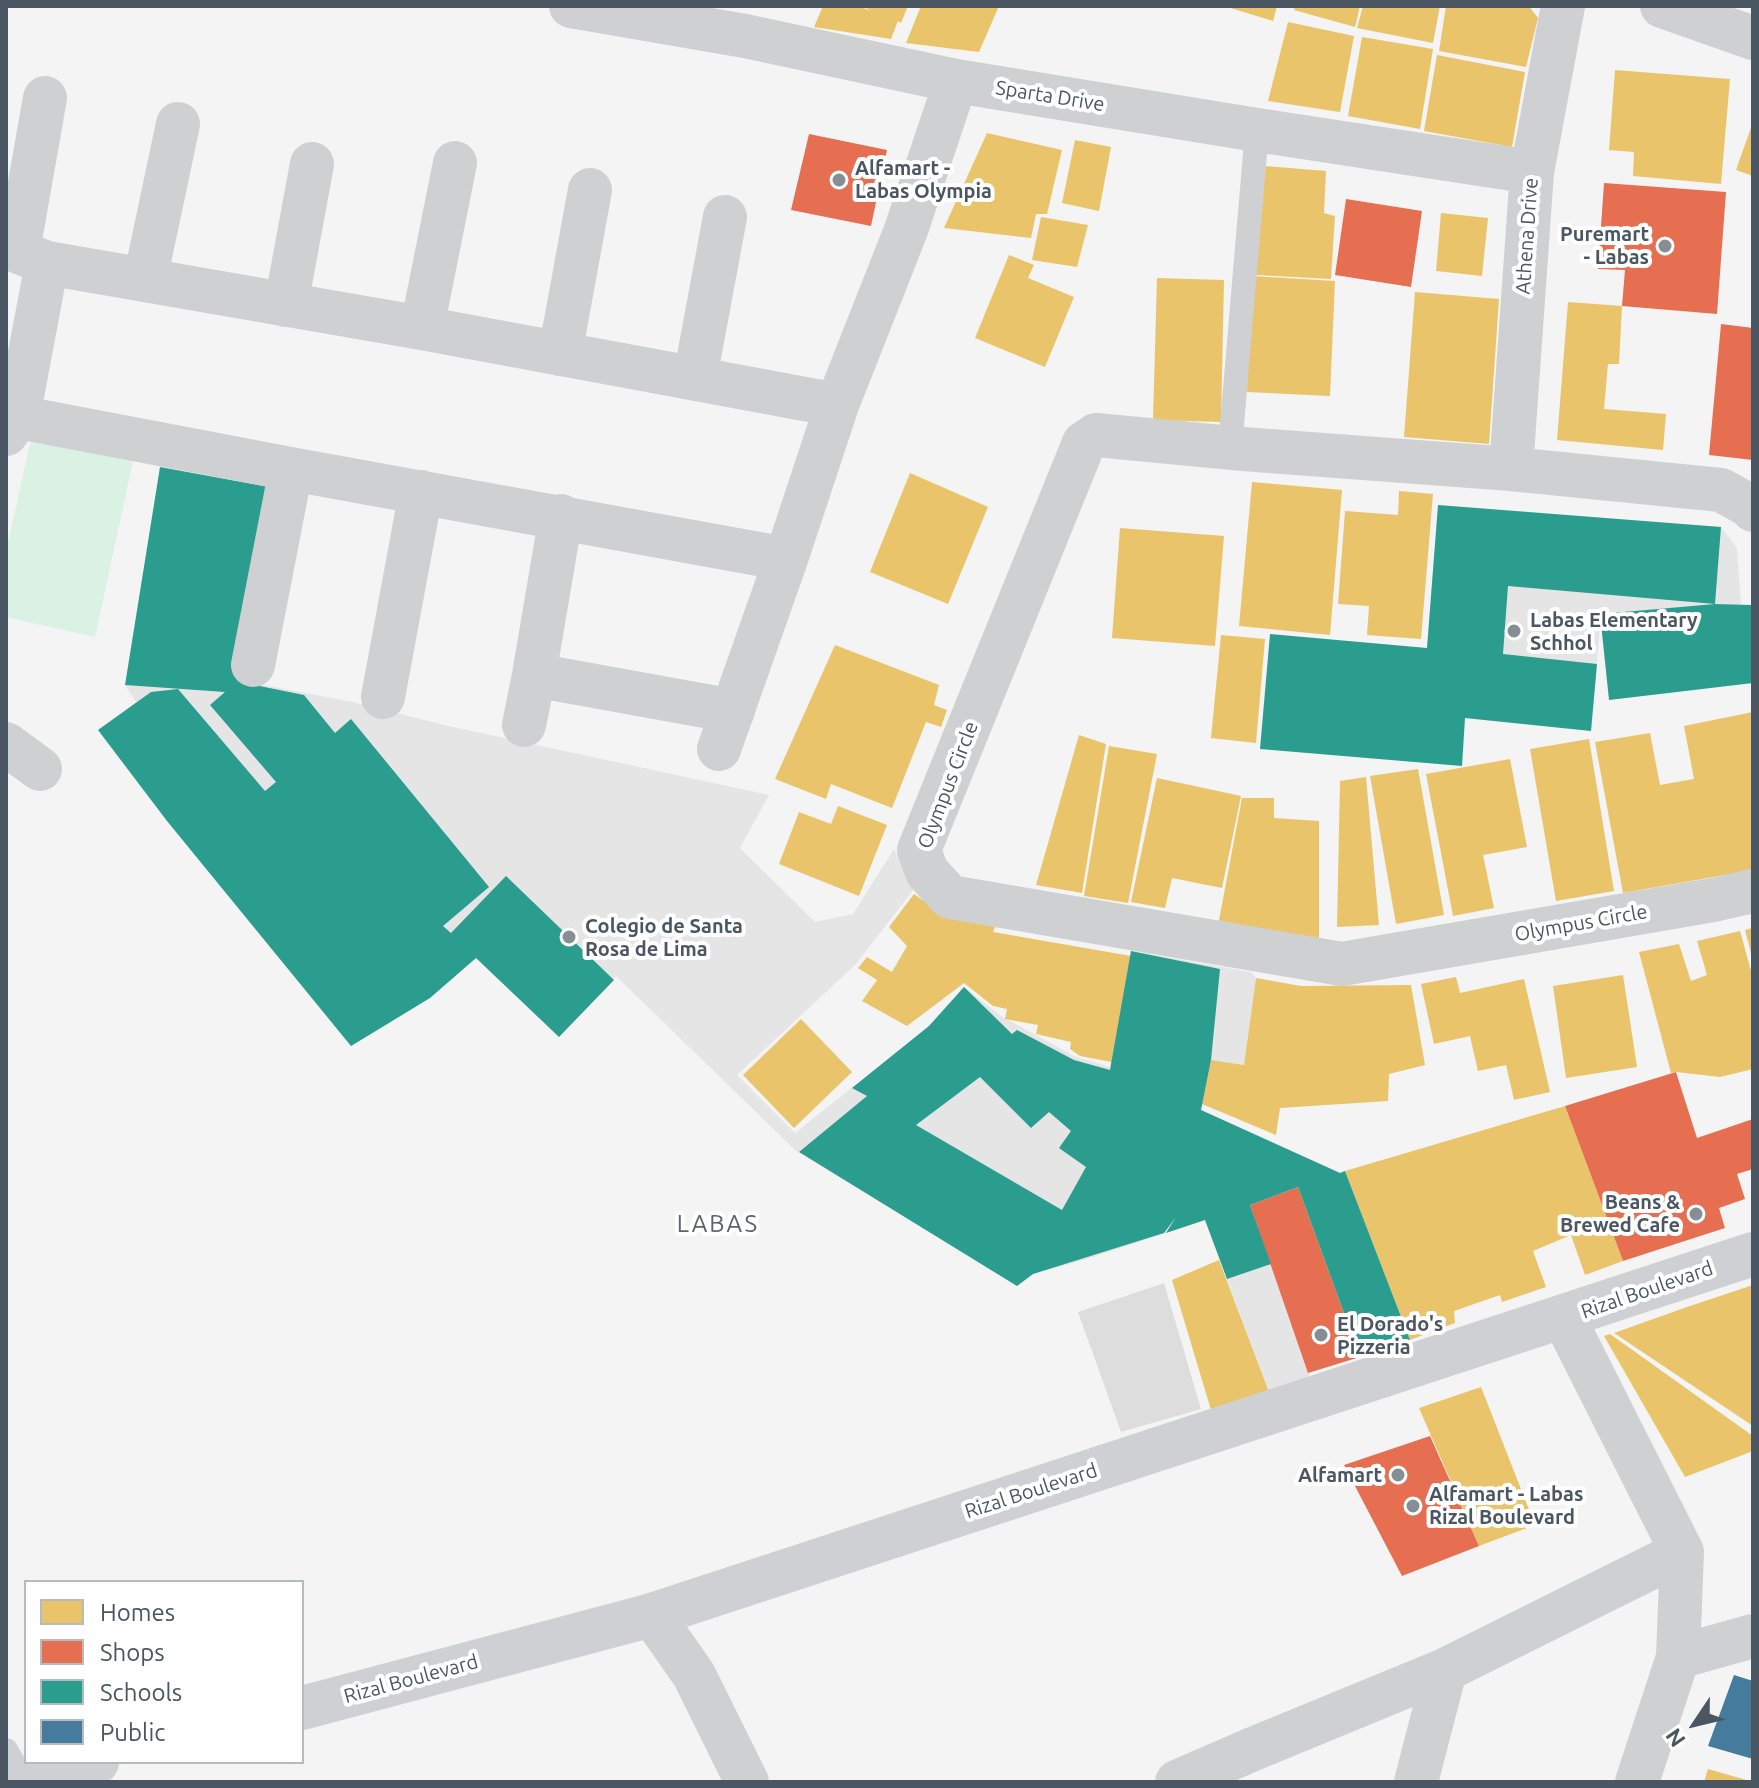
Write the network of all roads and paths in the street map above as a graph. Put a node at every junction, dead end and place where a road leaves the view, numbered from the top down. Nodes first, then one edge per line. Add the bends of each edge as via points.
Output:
1 (571, 6) edge
2 (1563, 6) edge
3 (1662, 6) edge
4 (752, 21) edge
5 (1753, 38) edge
6 (956, 81) junction
7 (45, 98) dead end
8 (178, 124) dead end
9 (1257, 130) junction
10 (455, 163) dead end
11 (312, 164) dead end
12 (1532, 172) junction
13 (590, 190) dead end
14 (725, 217) dead end
15 (24, 254) edge
16 (145, 280) junction
17 (286, 305) junction
18 (422, 328) junction
19 (560, 354) junction
20 (695, 378) junction
21 (837, 405) junction
22 (10, 421) edge
23 (1230, 448) junction
24 (291, 469) junction
25 (1511, 469) junction
26 (421, 492) junction
27 (1753, 510) edge
28 (561, 516) junction
29 (786, 559) junction
30 (253, 665) dead end
31 (534, 675) junction
32 (383, 697) dead end
33 (524, 725) dead end
34 (1753, 891) edge
35 (1753, 1254) edge
36 (1564, 1318) junction
37 (1682, 1552) junction
38 (652, 1615) junction
39 (1753, 1636) edge
40 (1678, 1657) junction
41 (1445, 1670) junction
42 (304, 1707) edge
43 (6, 1750) edge
44 (90, 1764) edge
45 (1248, 1765) edge
46 (23, 1782) edge
47 (747, 1782) edge
48 (1177, 1782) edge
49 (1416, 1782) edge
50 (1637, 1782) edge

1 - 4 street, Sparta Drive
2 - 12 street, Athena Drive
3 - 5 street
4 - 6 street, Sparta Drive
6 - 9 street, Sparta Drive
6 - 21 street via 906,230
7 - 15 street
8 - 16 street
9 - 12 street, Sparta Drive
9 - 23 lane
10 - 18 street
11 - 17 street
12 - 25 street, Athena Drive
13 - 19 street
14 - 20 street
15 - 16 street
15 - 22 street
16 - 17 street
17 - 18 street
18 - 19 street
19 - 20 street
20 - 21 street
21 - 29 street
22 - 24 street
23 - 25 street, Olympus Circle
23 - 34 street, Olympus Circle via 1096,435 1084,443 919,850 927,872 950,897 1342,964
24 - 26 street
24 - 30 street
25 - 27 street, Olympus Circle via 1721,490
26 - 28 street
26 - 32 street
28 - 29 street
28 - 31 street
29 - 31 street via 726,730
31 - 33 street
35 - 36 main road, Rizal Boulevard
36 - 37 street
36 - 38 main road, Rizal Boulevard
37 - 40 street
37 - 41 street
38 - 42 main road, Rizal Boulevard
38 - 47 street via 694,1675
39 - 40 street
40 - 50 street
41 - 45 street
41 - 49 street
43 - 46 lane
44 - 46 main road
45 - 48 street

